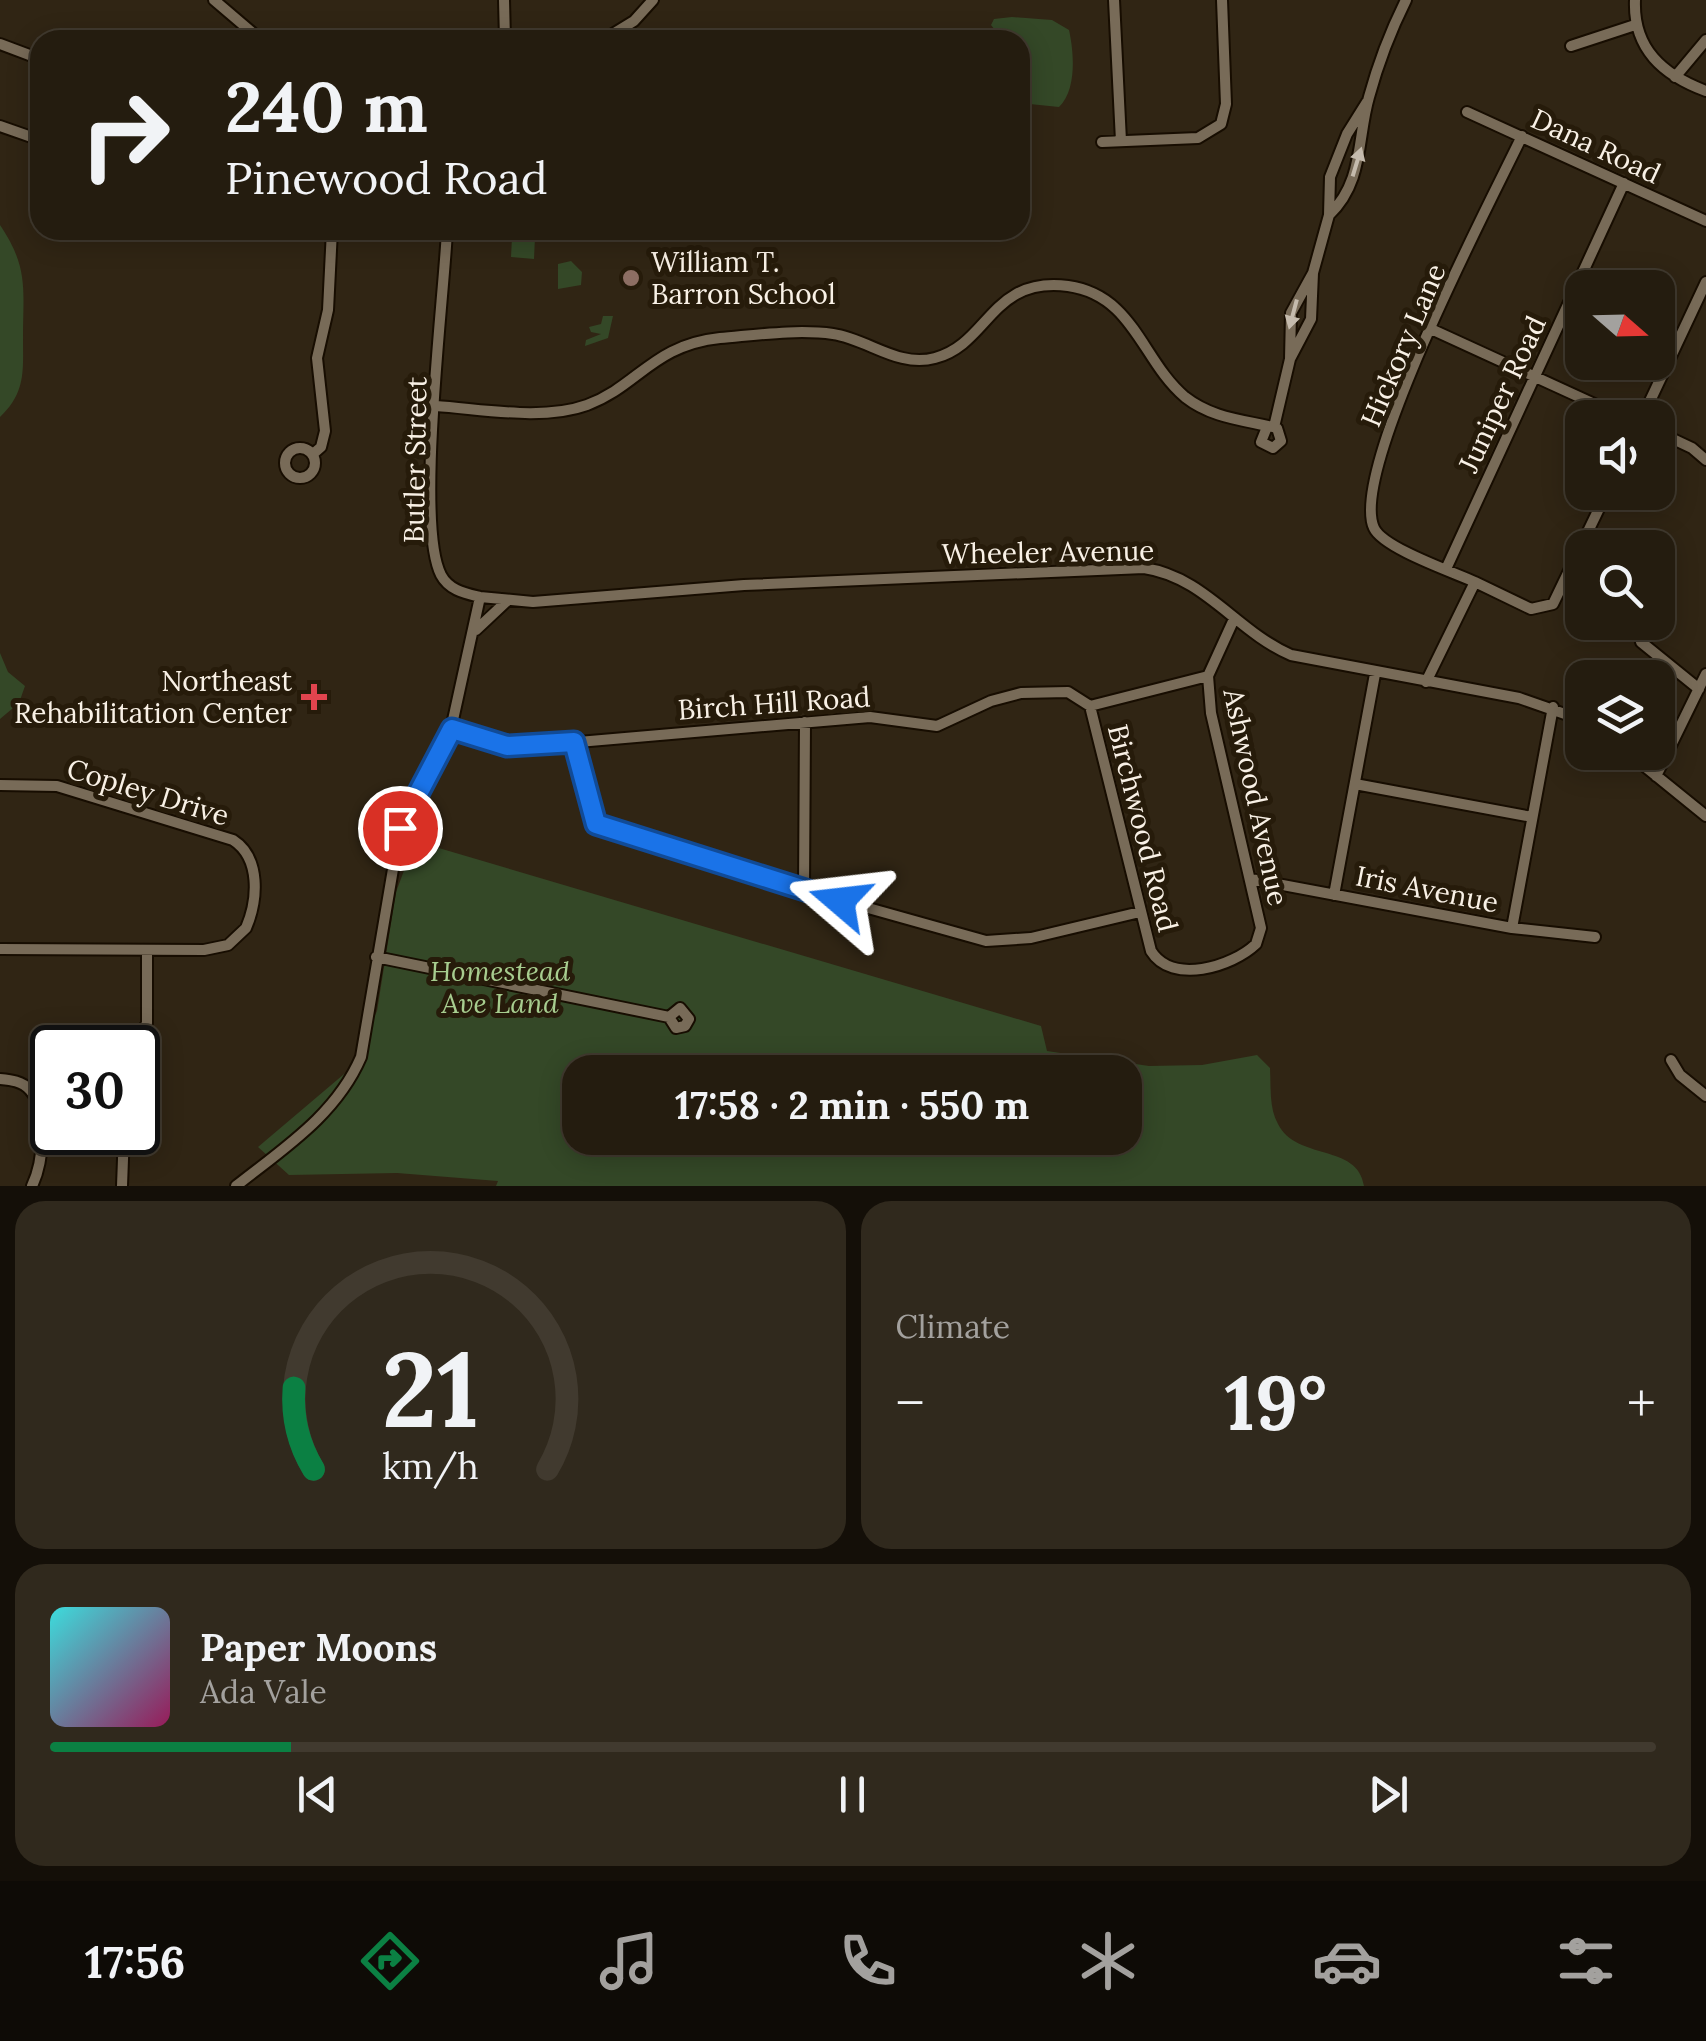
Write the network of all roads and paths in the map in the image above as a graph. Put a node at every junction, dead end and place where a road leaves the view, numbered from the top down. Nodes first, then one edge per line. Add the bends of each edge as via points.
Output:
1 (214, 0) edge
2 (504, 0) edge
3 (653, 0) edge
4 (1114, 0) edge
5 (1222, 0) edge
6 (1406, 0) edge
7 (1635, 0) edge
8 (1635, 24) junction
9 (249, 30) edge
10 (505, 30) edge
11 (619, 30) edge
12 (1706, 40) edge
13 (0, 44) edge
14 (1571, 46) dead end
15 (30, 55) edge
16 (1675, 77) junction
17 (1706, 91) edge
18 (1367, 102) junction
19 (1467, 112) dead end
20 (0, 126) edge
21 (30, 136) edge
22 (1522, 136) junction
23 (1121, 141) junction
24 (1102, 142) dead end
25 (1624, 183) junction
26 (1328, 215) junction
27 (1706, 221) edge
28 (332, 240) edge
29 (446, 240) edge
30 (1313, 273) junction
31 (1706, 282) edge
32 (1431, 329) junction
33 (1290, 359) junction
34 (1535, 376) junction
35 (1586, 400) edge
36 (1650, 400) edge
37 (436, 406) junction
38 (1675, 440) edge
39 (313, 454) dead end
40 (1706, 460) edge
41 (1598, 510) edge
42 (1446, 569) junction
43 (1474, 582) junction
44 (480, 596) junction
45 (508, 601) junction
46 (1234, 619) junction
47 (473, 635) junction
48 (1642, 640) edge
49 (1375, 674) junction
50 (1706, 674) edge
51 (1208, 676) junction
52 (1426, 682) junction
53 (1700, 689) junction
54 (1090, 706) junction
55 (1552, 707) junction
56 (1565, 713) edge
57 (805, 722) junction
58 (452, 729) junction
59 (574, 742) junction
60 (1649, 770) edge
61 (1656, 776) junction
62 (1355, 784) junction
63 (0, 785) edge
64 (1532, 816) junction
65 (1706, 816) edge
66 (1250, 879) junction
67 (804, 890) junction
68 (1334, 895) junction
69 (1140, 912) junction
70 (1512, 928) junction
71 (1595, 937) dead end
72 (0, 950) edge
73 (148, 952) junction
74 (376, 957) junction
75 (1160, 963) joint
76 (668, 1017) dead end
77 (146, 1025) edge
78 (1671, 1060) dead end
79 (0, 1079) edge
80 (1706, 1096) edge
81 (123, 1155) edge
82 (32, 1186) edge
83 (122, 1186) edge
84 (236, 1186) edge

1 - 9 street
2 - 10 street
3 - 11 street
4 - 23 street
5 - 23 street via 1226,104 1220,124 1204,136
6 - 18 street
7 - 8 street
8 - 14 street
8 - 16 street via 1650,56
12 - 16 street
13 - 15 street
16 - 17 street
18 - 26 street via 1335,163
26 -> 18 street via 1356,170
19 - 22 street, Dana Road
20 - 21 street
22 - 25 street, Dana Road
22 - 32 street, Hickory Lane
23 - 24 street
25 - 27 street, Dana Road
25 - 34 street, Juniper Road
26 - 30 street
28 - 39 street via 328,310 317,358 326,431
29 - 37 street, Butler Street
30 -> 33 street via 1292,314
30 - 33 street via 1311,319
31 - 36 street
32 - 34 street
32 - 42 street, Hickory Lane via 1394,417 1371,516 1383,539
33 - 37 street via 1270,427 1214,414 1172,382 1122,312 1094,294 1062,286 1015,295 959,347 927,360 902,359 823,333 722,338 673,350 595,402 571,410
34 - 35 street
34 - 42 street, Juniper Road
37 - 44 street, Butler Street via 437,562 448,585
38 - 40 street
41 - 43 street, Hickory Lane via 1549,607 1531,609
42 - 43 street, Hickory Lane
43 - 52 street
44 - 45 street, Wheeler Avenue
44 - 47 street
45 - 46 street, Wheeler Avenue via 1136,568 1184,578
45 - 47 street
46 - 49 street, Wheeler Avenue via 1291,656
46 - 51 street
47 - 58 street
48 - 53 street
49 - 52 street, Wheeler Avenue
49 - 62 street
50 - 53 street
51 - 54 street, Birchwood Road
51 - 66 street, Ashwood Avenue
52 - 55 street, Wheeler Avenue
53 - 61 street
54 - 57 street, Birch Hill Road via 1075,694 1045,692 991,701 937,726 880,717
54 - 69 street, Birchwood Road
55 - 56 street, Wheeler Avenue
55 - 64 street
57 - 59 street, Birch Hill Road
57 - 67 street
58 - 59 street, Birch Hill Road via 507,746
58 - 74 street via 400,828
59 - 67 street via 596,824
60 - 61 street
61 - 65 street
62 - 64 street
62 - 68 street
63 - 73 street, Copley Drive via 57,786 241,845 254,871 246,928 228,945
64 - 70 street
66 - 68 street, Iris Avenue
66 - 75 street, Ashwood Avenue via 1261,928 1250,950 1208,966 1176,970
67 - 69 street via 986,941 1031,938
68 - 70 street, Iris Avenue
69 - 75 street, Birchwood Road
70 - 71 street, Iris Avenue
72 - 73 street, Copley Drive
73 - 77 street
74 - 76 street
74 - 84 street via 368,1033 349,1083 321,1117
78 - 80 street
79 - 82 street via 21,1083 36,1100 41,1160
81 - 83 street

